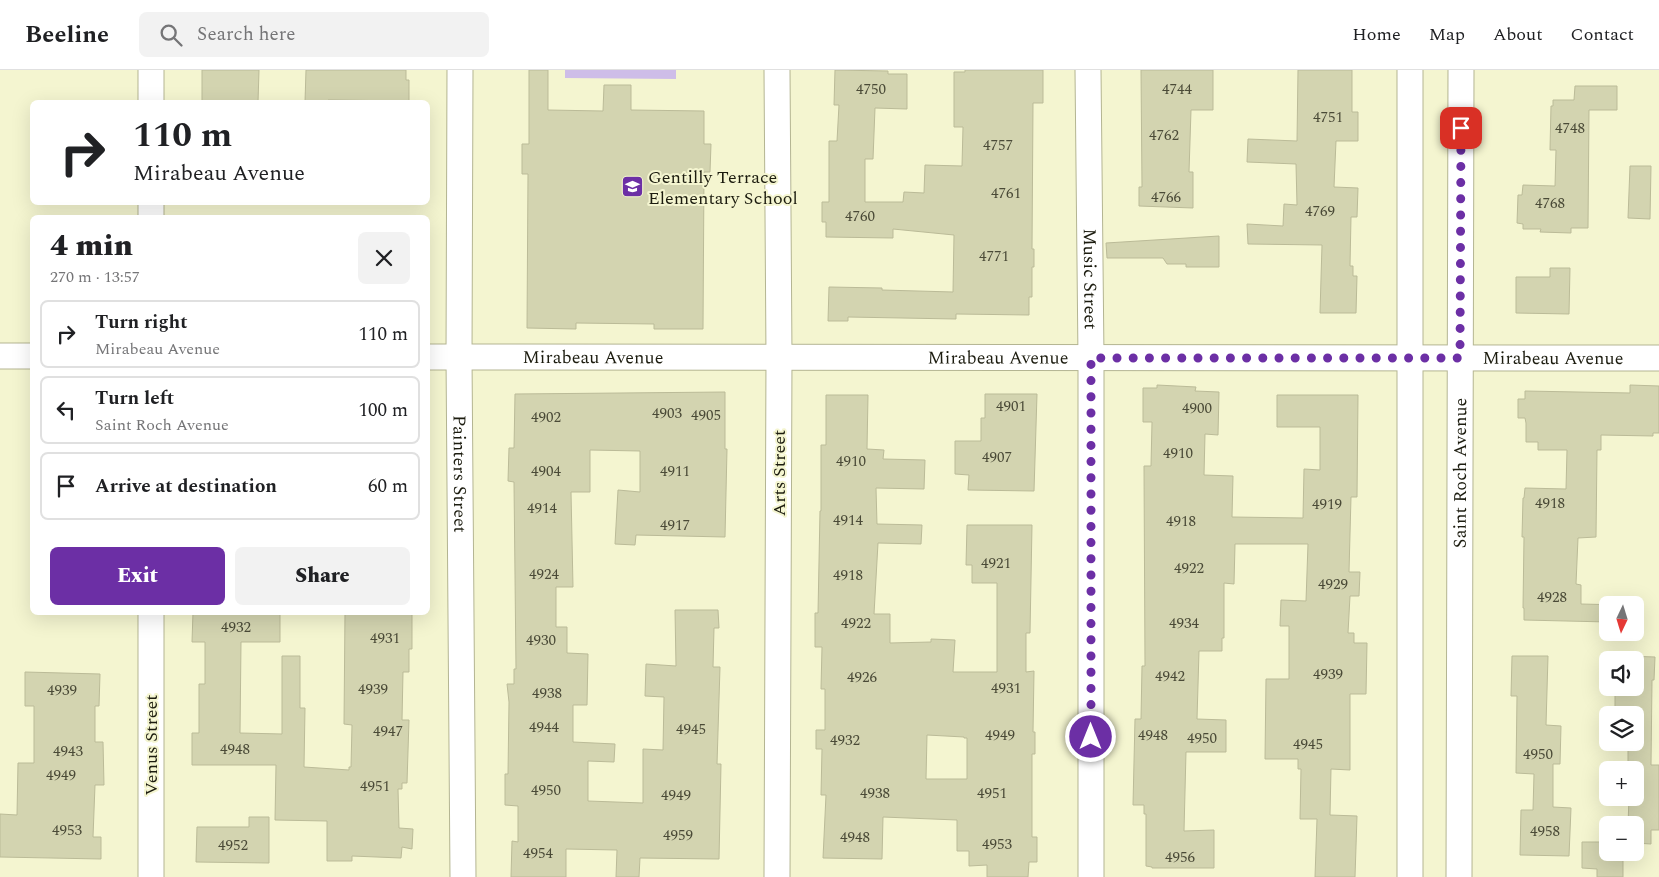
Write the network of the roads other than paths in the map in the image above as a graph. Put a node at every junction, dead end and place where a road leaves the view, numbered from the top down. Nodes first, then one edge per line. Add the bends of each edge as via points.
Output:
1 (151, 70) edge
2 (460, 70) edge
3 (777, 70) edge
4 (1088, 70) edge
5 (1410, 70) edge
6 (1461, 70) edge
7 (151, 100) edge
8 (0, 356) edge
9 (30, 356) edge
10 (779, 356) junction
11 (430, 357) edge
12 (459, 357) junction
13 (1091, 358) junction
14 (1410, 358) junction
15 (1460, 358) junction
16 (1659, 358) edge
17 (151, 615) edge
18 (151, 877) edge
19 (463, 877) edge
20 (777, 877) edge
21 (1091, 877) edge
22 (1410, 877) edge
23 (1459, 877) edge

1 - 7 street
2 - 12 street, Painters Street
3 - 10 street, Arts Street
4 - 13 street, Music Street
5 - 14 street
6 - 15 street, Saint Roch Avenue
8 - 9 street
10 - 12 street, Mirabeau Avenue
10 - 13 street, Mirabeau Avenue
10 - 20 street, Arts Street
11 - 12 street, Mirabeau Avenue
12 - 19 street, Painters Street
13 - 14 street, Mirabeau Avenue
13 - 21 street, Music Street
14 - 15 street, Mirabeau Avenue
14 - 22 street
15 - 16 street, Mirabeau Avenue
15 - 23 street, Saint Roch Avenue
17 - 18 street, Venus Street

